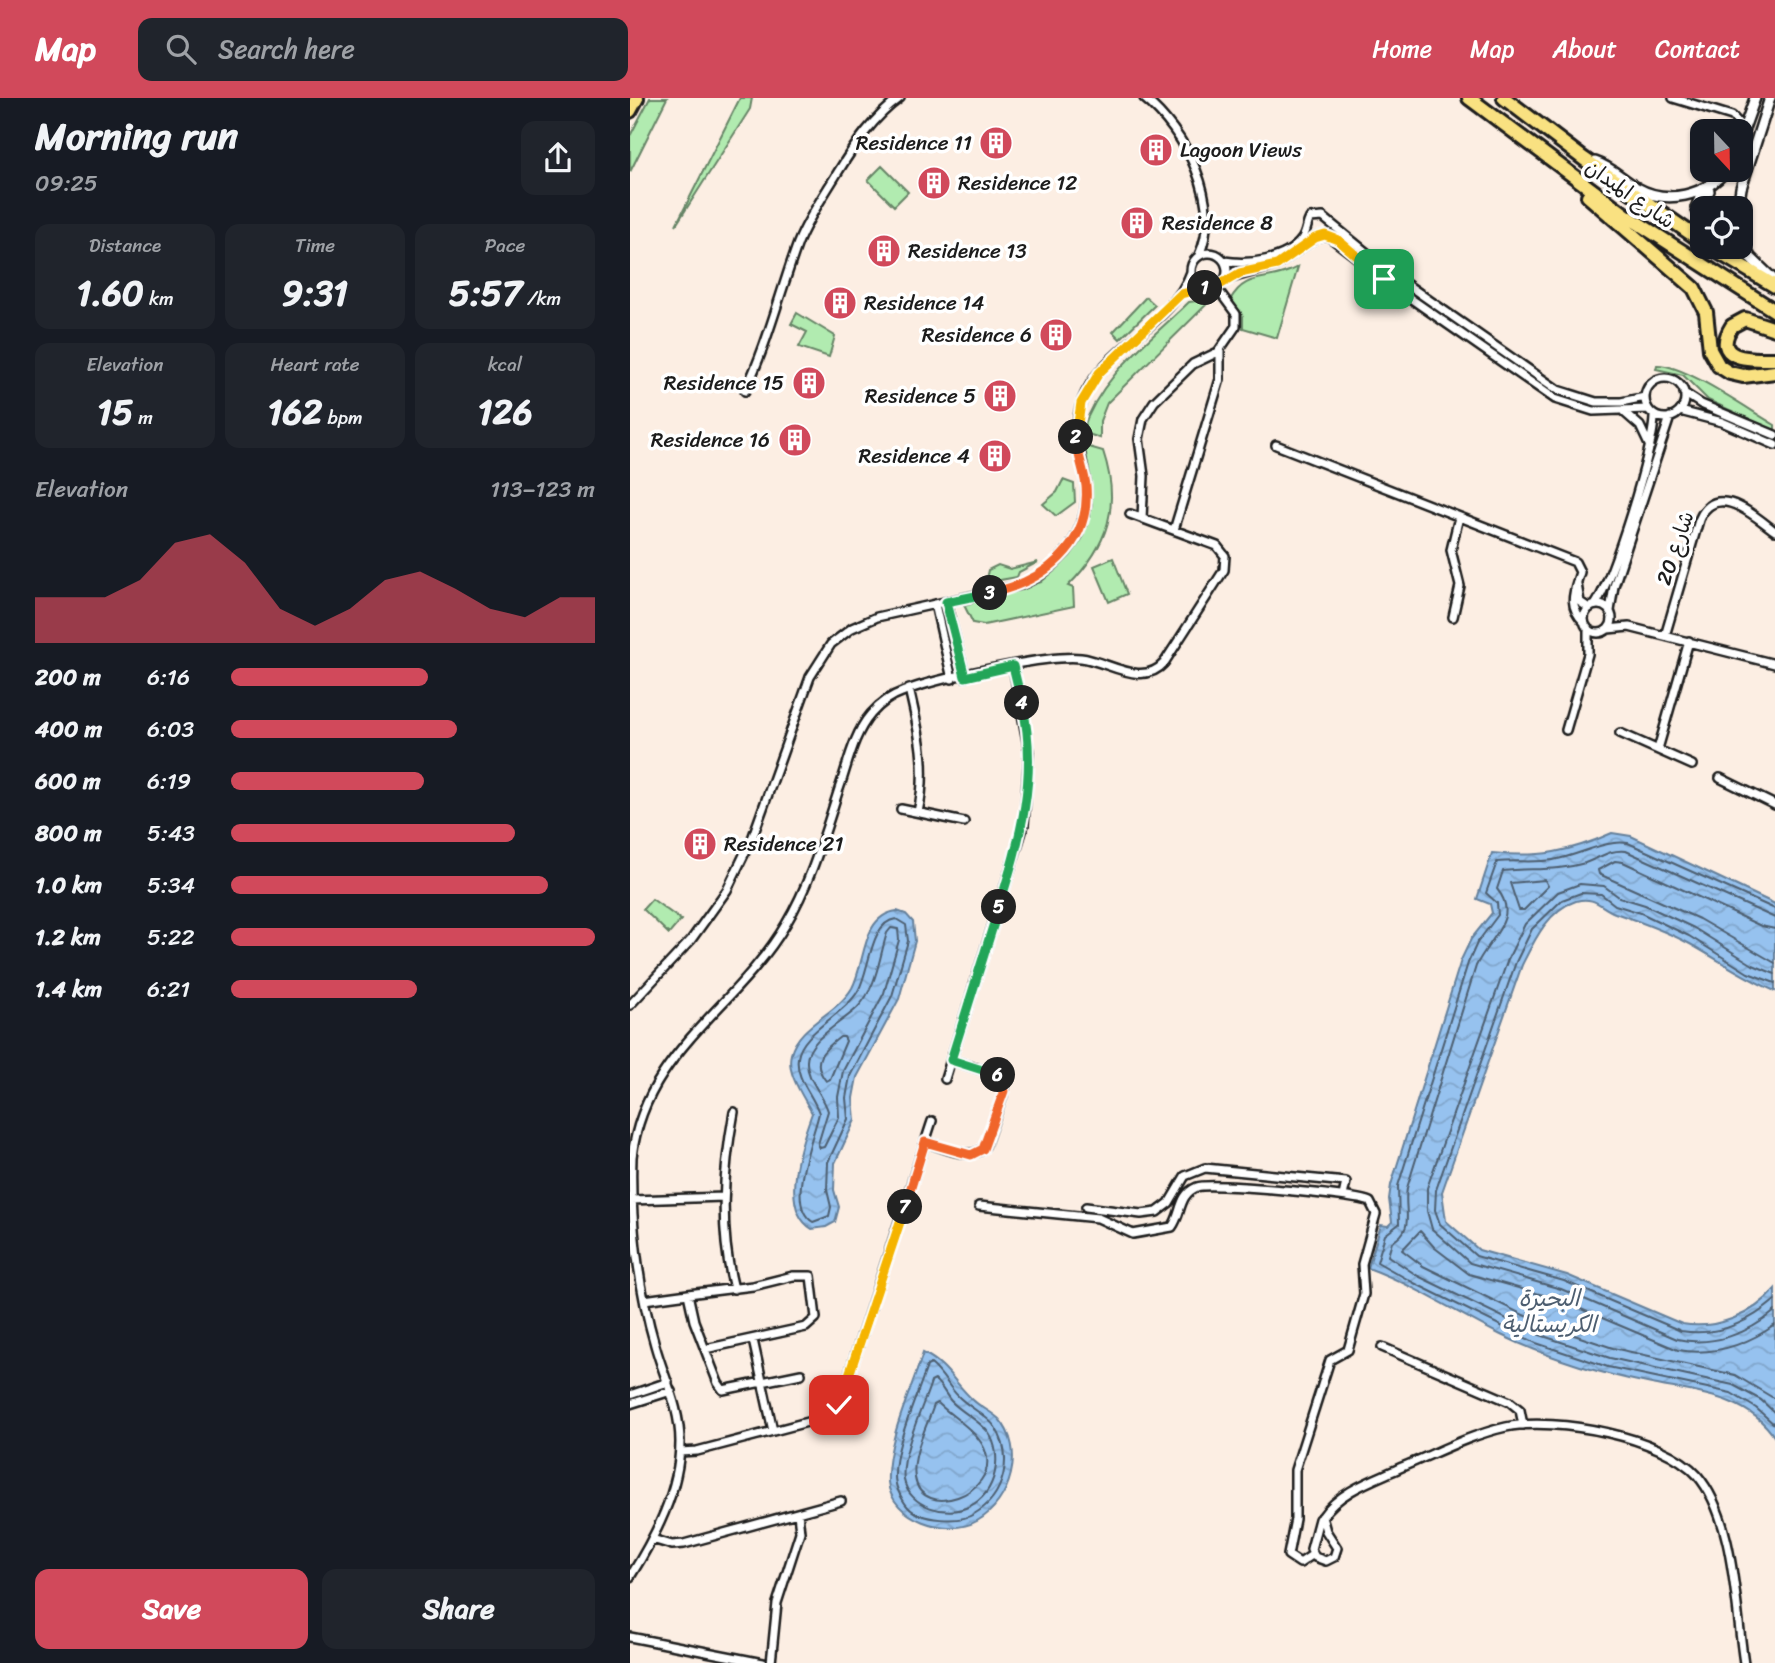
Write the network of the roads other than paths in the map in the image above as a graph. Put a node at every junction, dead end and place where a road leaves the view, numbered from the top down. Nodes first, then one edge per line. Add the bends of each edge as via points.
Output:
1 (637, 98) edge
2 (900, 98) edge
3 (1144, 98) edge
4 (1469, 98) edge
5 (1504, 98) edge
6 (1672, 98) edge
7 (1755, 98) edge
8 (1770, 98) edge
9 (1752, 109) junction
10 (630, 111) edge
11 (1732, 116) junction
12 (1734, 119) edge
13 (1748, 119) edge
14 (1584, 159) junction
15 (1578, 181) junction
16 (1712, 182) edge
17 (1717, 182) edge
18 (1704, 196) edge
19 (1739, 196) edge
20 (1690, 233) edge
21 (1304, 235) junction
22 (1206, 236) junction
23 (1215, 254) junction
24 (1199, 255) junction
25 (1730, 259) edge
26 (1752, 259) edge
27 (1224, 261) junction
28 (1241, 263) junction
29 (1270, 266) junction
30 (1191, 272) junction
31 (1224, 280) junction
32 (1775, 281) edge
33 (1775, 286) edge
34 (1203, 287) junction
35 (1216, 287) junction
36 (1181, 294) junction
37 (1775, 311) edge
38 (1775, 329) edge
39 (1220, 350) junction
40 (1207, 358) junction
41 (1775, 359) edge
42 (1219, 364) junction
43 (1775, 372) edge
44 (745, 391) dead end
45 (1684, 393) junction
46 (1645, 397) junction
47 (1680, 411) junction
48 (1624, 412) junction
49 (1651, 412) junction
50 (1670, 417) junction
51 (1775, 435) edge
52 (1276, 445) dead end
53 (1775, 445) edge
54 (1650, 447) junction
55 (1130, 514) dead end
56 (1459, 517) junction
57 (1142, 519) junction
58 (1627, 522) junction
59 (1637, 524) junction
60 (1174, 530) junction
61 (1775, 531) edge
62 (1577, 583) junction
63 (946, 602) junction
64 (935, 604) junction
65 (1592, 607) junction
66 (1610, 612) junction
67 (1454, 617) dead end
68 (1586, 626) junction
69 (1629, 627) junction
70 (1606, 631) junction
71 (1665, 635) junction
72 (956, 641) junction
73 (1689, 641) junction
74 (944, 644) junction
75 (1588, 654) junction
76 (1775, 664) edge
77 (1013, 666) junction
78 (965, 677) junction
79 (952, 679) junction
80 (909, 689) junction
81 (1566, 730) dead end
82 (1620, 733) dead end
83 (1658, 749) junction
84 (1692, 765) dead end
85 (1720, 778) dead end
86 (1775, 804) edge
87 (901, 809) dead end
88 (918, 813) junction
89 (964, 822) dead end
90 (630, 1005) edge
91 (951, 1060) junction
92 (945, 1079) dead end
93 (734, 1112) dead end
94 (932, 1121) dead end
95 (925, 1142) junction
96 (1343, 1196) junction
97 (724, 1197) junction
98 (632, 1200) junction
99 (979, 1206) dead end
100 (1086, 1207) dead end
101 (734, 1289) junction
102 (688, 1294) junction
103 (644, 1300) junction
104 (753, 1339) junction
105 (1382, 1347) dead end
106 (705, 1349) junction
107 (801, 1374) dead end
108 (668, 1382) junction
109 (763, 1382) junction
110 (671, 1391) junction
111 (630, 1395) edge
112 (644, 1396) junction
113 (630, 1404) edge
114 (1523, 1425) junction
115 (774, 1431) junction
116 (680, 1452) junction
117 (841, 1502) dead end
118 (798, 1513) junction
119 (1322, 1517) junction
120 (652, 1539) junction
121 (1312, 1555) junction
122 (630, 1577) edge
123 (630, 1637) edge
124 (763, 1663) edge
125 (771, 1663) edge
126 (1744, 1663) edge

1 - 10 main road
2 - 44 street via 870,126 812,216
3 - 22 street via 1167,120 1191,159 1201,188
4 - 15 main road, شارع الميدان
5 - 14 main road, شارع الميدان
6 - 11 street
7 - 9 street
8 - 19 street
9 - 11 street
9 - 13 street
11 - 12 street
14 - 16 street via 1660,196 1690,194
14 - 20 main road, شارع الميدان
15 - 37 main road, شارع الميدان
15 - 43 main road via 1585,194 1622,229 1694,288 1706,313 1710,350 1719,366 1743,376
17 - 18 street
21 - 28 street via 1273,253
21 - 29 street
21 - 46 street via 1309,220 1322,216 1399,279 1565,394 1602,403
22 - 23 street
22 - 24 street
23 - 24 street
23 - 27 street
24 - 30 street
25 - 33 main road
26 - 32 street
27 - 28 street
27 - 31 street
28 - 29 street
29 - 31 street
29 - 48 street via 1293,261 1320,236 1332,237 1395,288 1555,399 1583,410
30 - 34 street
30 - 36 street
31 - 35 street
34 - 35 street
34 - 36 street
35 - 39 street via 1237,318
36 - 63 street via 1099,373 1085,395 1076,432 1086,485 1085,506 1076,537 1064,555 1021,585
38 - 41 main road via 1745,319 1732,326 1727,338 1731,351 1741,359
39 - 40 street
39 - 42 street
40 - 42 street
40 - 57 street via 1183,374 1143,419 1139,439 1144,477
42 - 60 street via 1220,379
45 - 46 street via 1673,380 1661,378 1650,385
45 - 47 street
45 - 51 street
46 - 49 street
47 - 50 street
47 - 53 street via 1722,422
48 - 49 street
48 - 54 street via 1640,425
49 - 50 street
49 - 54 street
50 - 59 street
52 - 56 street
54 - 58 street
55 - 57 street
56 - 62 street via 1575,562 1580,569
56 - 67 street via 1451,550 1460,586
57 - 60 street
58 - 59 street
58 - 65 street via 1607,584
59 - 66 street via 1614,586
60 - 77 street via 1217,546 1226,563 1161,667 1141,674 1070,657
61 - 71 street, شارع 20 via 1734,503 1716,503 1705,509
62 - 65 street via 1580,602
62 - 68 street via 1573,604
63 - 64 street
63 - 72 street
64 - 74 street
64 - 90 street via 866,621 825,651 807,685 753,836 727,890 691,940
65 - 66 street
65 - 68 street
66 - 69 street
66 - 70 street via 1612,620
68 - 70 street
68 - 75 street
69 - 70 street
69 - 71 street
70 - 75 street
71 - 73 street
72 - 74 street
72 - 78 street
73 - 76 street
73 - 83 street
74 - 79 street
75 - 81 street
77 - 78 street
77 - 91 street via 1029,752 1024,825
78 - 79 street
79 - 80 street
80 - 88 street via 923,751
80 - 98 street via 880,705 859,732 808,881 779,936 750,975 673,1056 653,1086 634,1143
82 - 83 street
83 - 84 street
85 - 86 street
87 - 88 street
88 - 89 street
91 - 92 street
91 - 95 street via 998,1076 1004,1084 1003,1095 979,1153 971,1155
93 - 97 street
94 - 95 street
95 - 115 street via 844,1398 824,1417
96 - 99 street via 1202,1185 1185,1196 1172,1227 1137,1234 1098,1218
96 - 100 street via 1346,1182 1210,1168 1185,1176 1169,1203 1157,1212
96 - 121 street via 1366,1199 1376,1214 1362,1264 1364,1294 1348,1350 1330,1360 1296,1470 1295,1519 1287,1550 1291,1559 1300,1563
97 - 98 street
97 - 101 street via 727,1262
98 - 103 street
101 - 102 street
101 - 104 street via 811,1276 816,1318 806,1327
102 - 103 street
102 - 106 street
103 - 108 street
104 - 106 street
104 - 109 street
105 - 114 street via 1510,1402 1520,1410
106 - 109 street via 723,1390
107 - 109 street
108 - 110 street
108 - 112 street
109 - 115 street
110 - 112 street
110 - 116 street via 678,1414
111 - 112 street
112 - 113 street
114 - 119 street via 1479,1436 1373,1480 1340,1497
114 - 126 street via 1586,1430 1646,1444 1696,1474 1723,1525
115 - 116 street
116 - 120 street via 671,1494
117 - 118 street
118 - 120 street via 684,1544
118 - 125 street via 800,1532 775,1614
119 - 121 street
119 - 121 street via 1337,1551 1326,1561
120 - 122 street
123 - 124 street

